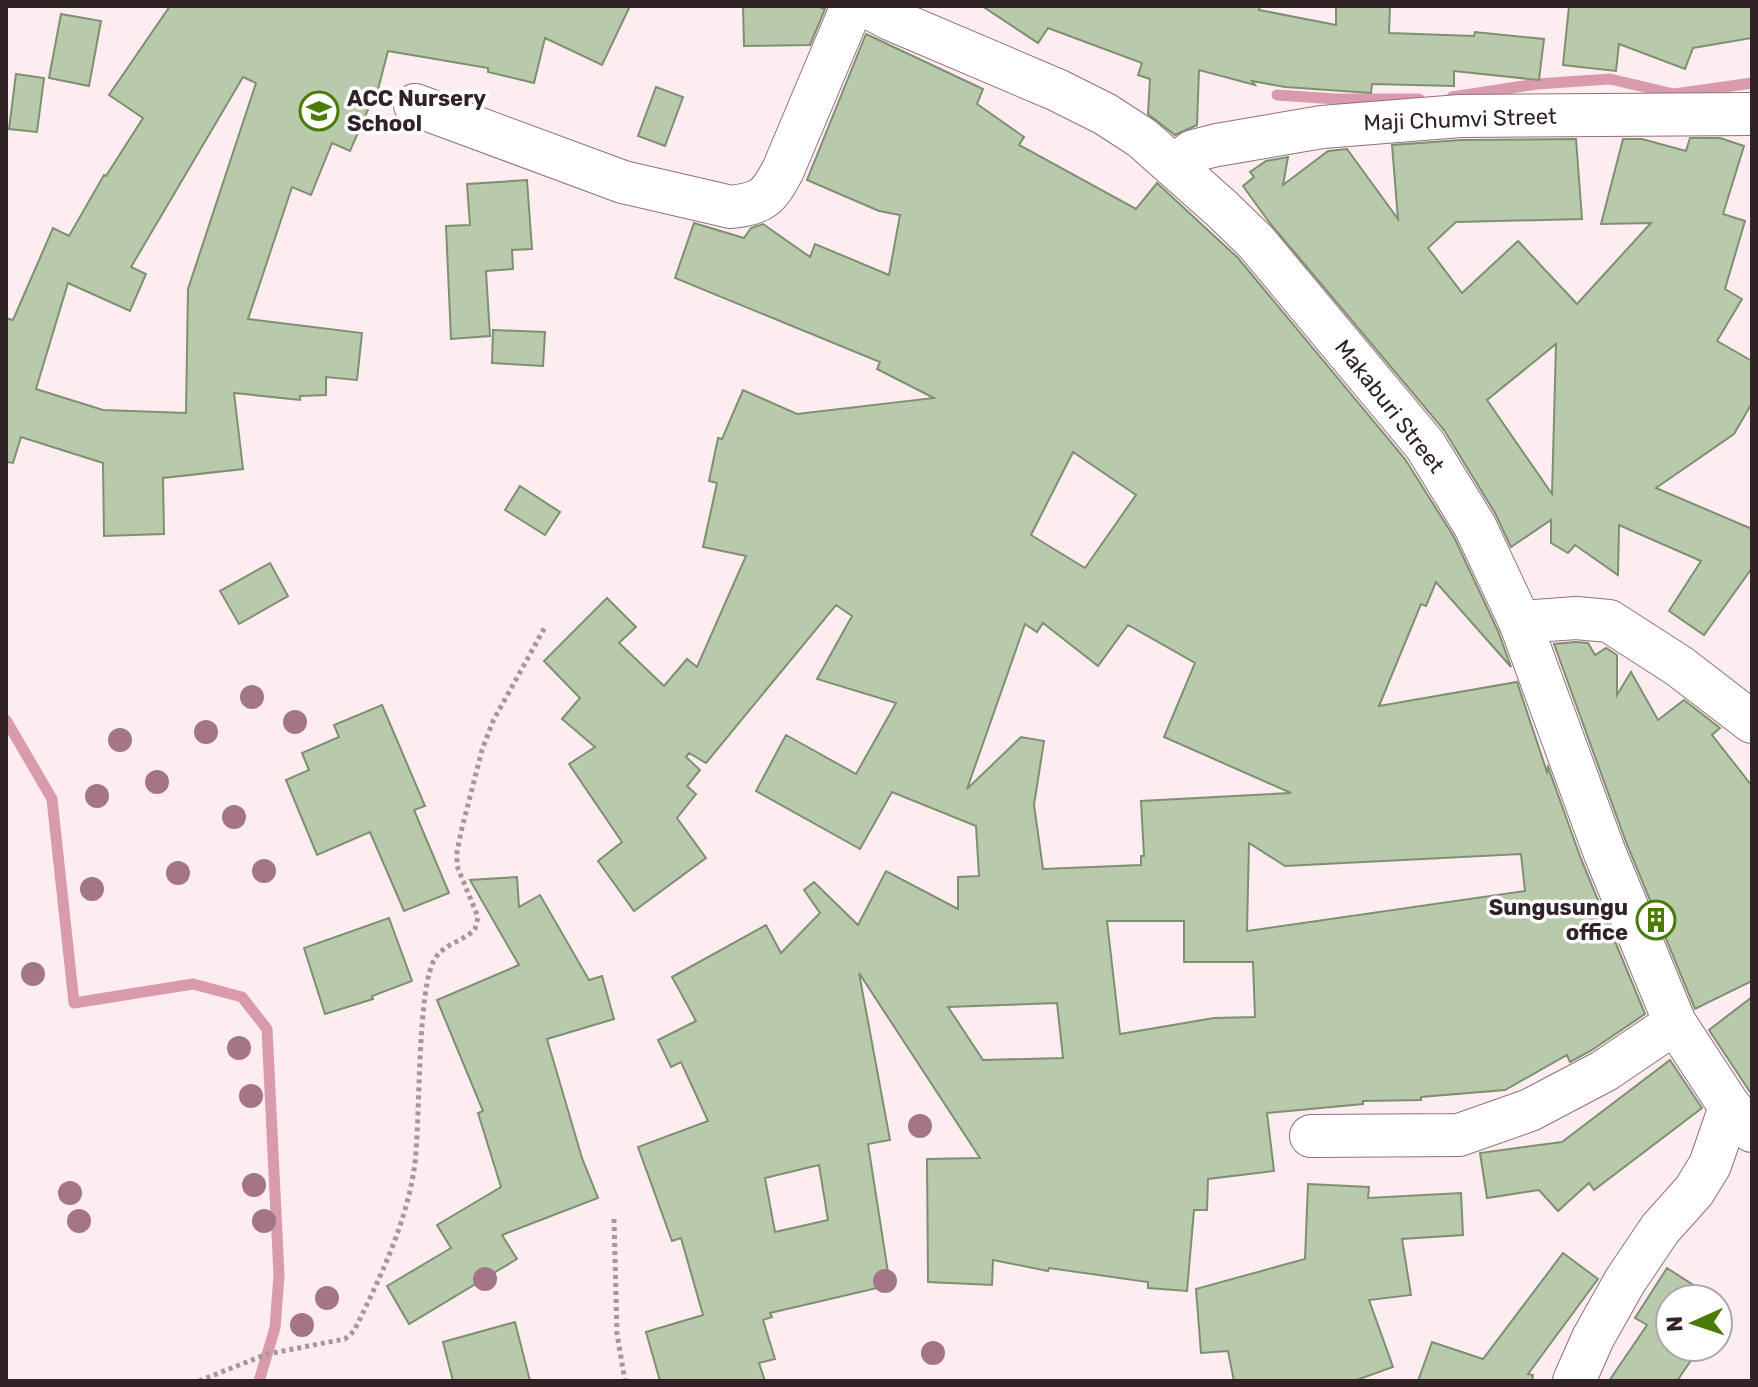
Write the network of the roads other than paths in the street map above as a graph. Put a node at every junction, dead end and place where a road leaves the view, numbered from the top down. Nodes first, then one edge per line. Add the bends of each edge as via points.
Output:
1 (852, 6) edge
2 (866, 6) edge
3 (415, 105) dead end
4 (1752, 114) edge
5 (1175, 166) junction
6 (1520, 622) junction
7 (1745, 703) edge
8 (1675, 1023) junction
9 (1741, 1119) edge
10 (1311, 1136) dead end
11 (1574, 1381) edge

1 - 3 street via 783,170 770,194 747,205 731,207 623,182
2 - 5 street, Makaburi Street via 1105,114
4 - 5 street, Maji Chumvi Street via 1372,121 1217,145 1193,151
5 - 6 street, Makaburi Street via 1256,242 1425,445 1475,526
6 - 7 street via 1609,621
6 - 8 street, Makaburi Street via 1604,851
8 - 9 street, Makaburi Street
8 - 10 street via 1604,1071 1530,1110 1459,1135
9 - 11 street via 1625,1281

